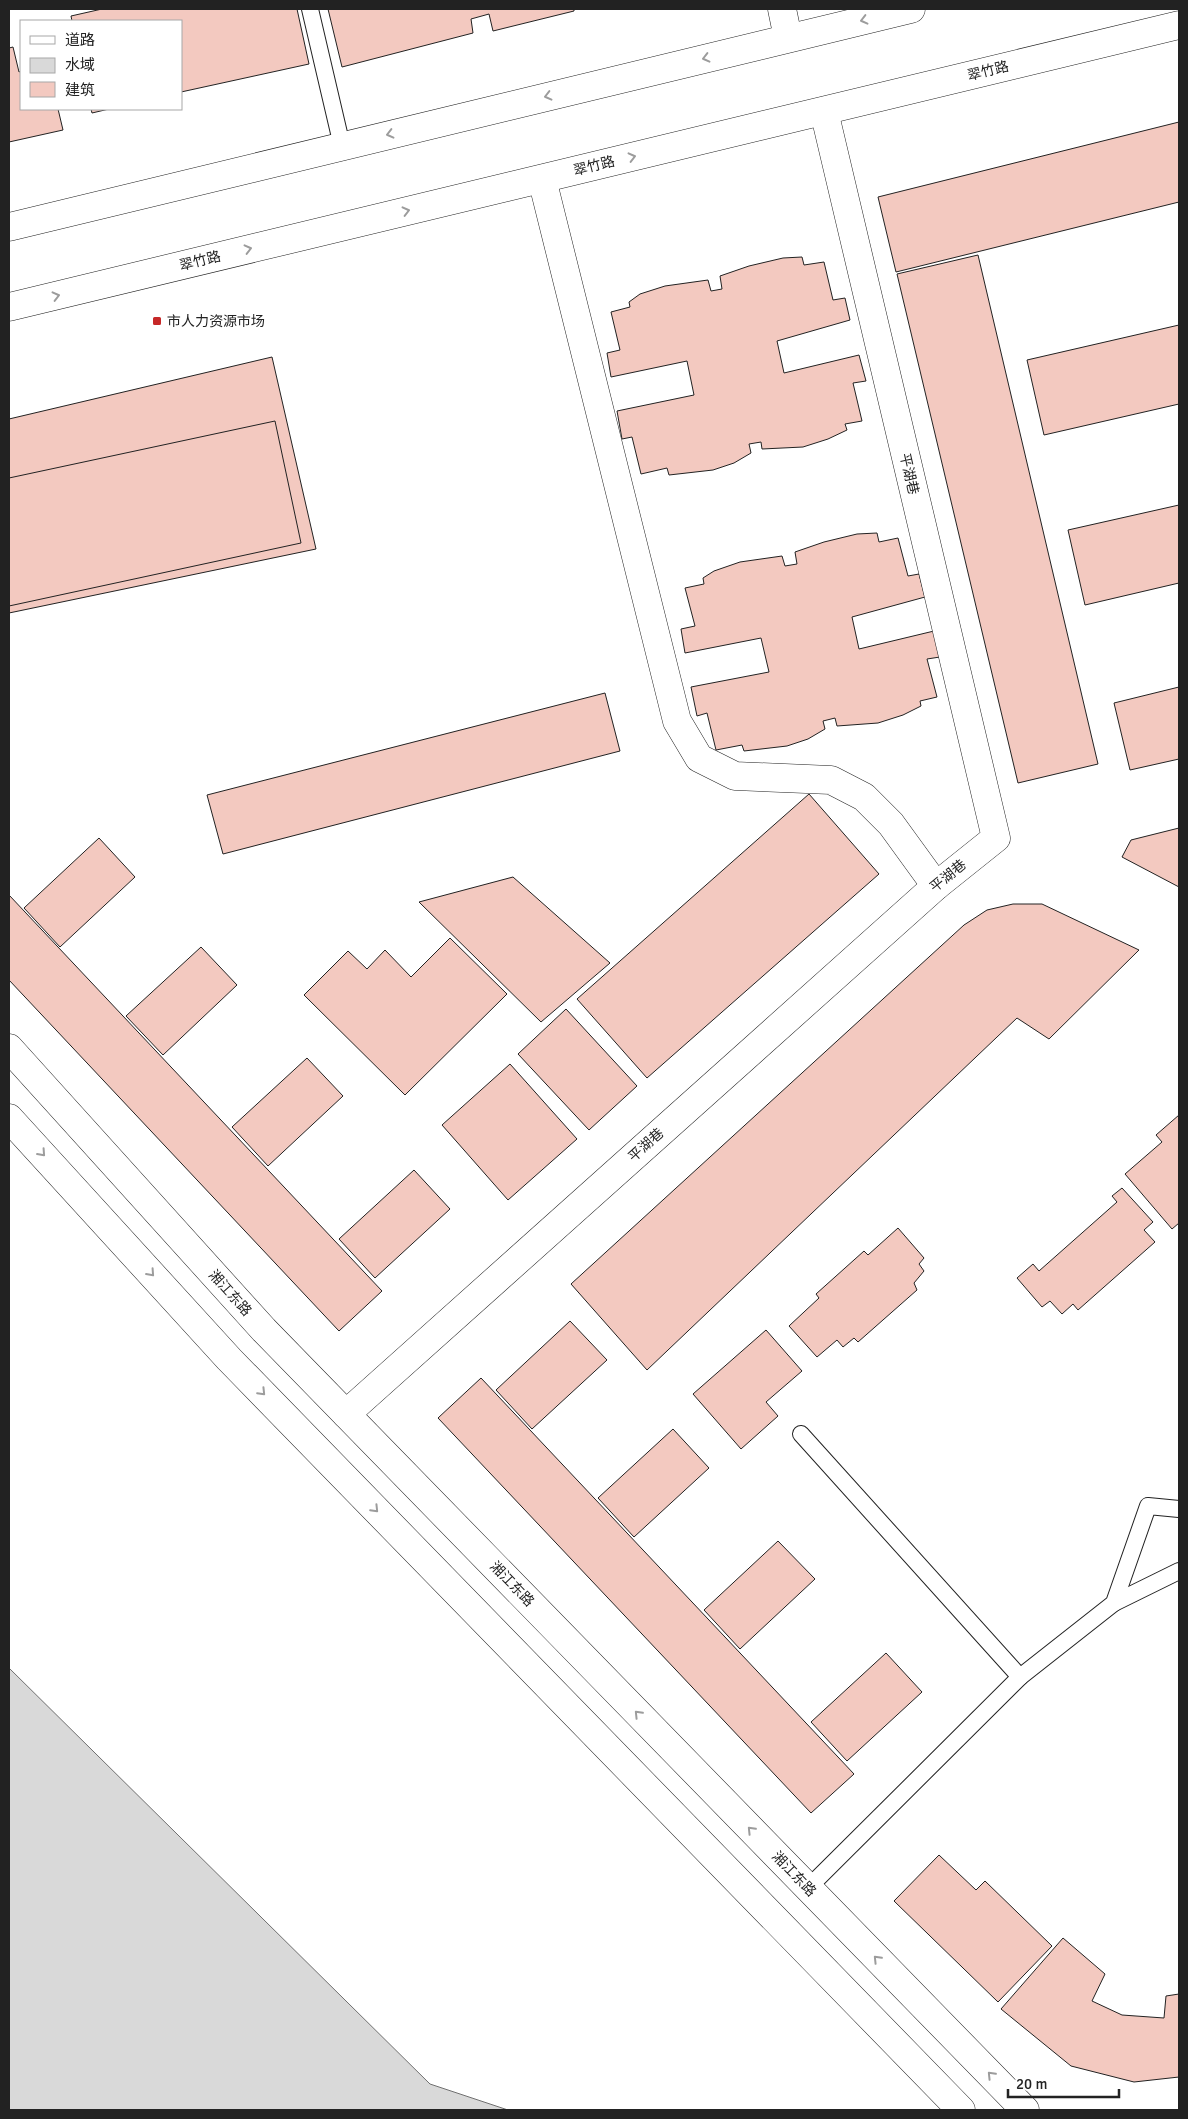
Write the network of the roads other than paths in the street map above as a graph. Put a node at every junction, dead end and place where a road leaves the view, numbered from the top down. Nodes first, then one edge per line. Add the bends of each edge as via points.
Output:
1 (310, 9) edge
2 (782, 9) edge
3 (911, 9) edge
4 (1179, 25) edge
5 (788, 38) junction
6 (824, 111) junction
7 (342, 146) junction
8 (542, 179) junction
9 (9, 226) edge
10 (9, 307) edge
11 (936, 886) junction
12 (9, 1048) edge
13 (9, 1118) edge
14 (346, 1414) junction
15 (801, 1434) dead end
16 (1179, 1510) edge
17 (1179, 1571) edge
18 (1114, 1603) junction
19 (1020, 1677) junction
20 (808, 1888) junction
21 (960, 2110) edge
22 (1025, 2110) edge

1 - 7 lane
2 - 5 main road
3 -> 5 main road
4 - 6 main road, 翠竹路
5 -> 7 main road
8 -> 6 main road, 翠竹路
6 - 11 main road, 平湖巷 via 996,838
7 - 9 main road
10 -> 8 main road, 翠竹路
8 - 11 main road via 676,720 699,758 735,776 832,780 864,797 891,824
11 - 14 main road, 平湖巷
12 - 14 main road, 湘江东路 via 264,1330
13 -> 21 main road via 229,1359
20 -> 14 main road, 湘江东路
15 - 19 lane
16 - 18 lane via 1148,1506
17 - 18 lane
18 - 19 lane
19 - 20 lane
22 -> 20 main road, 湘江东路

